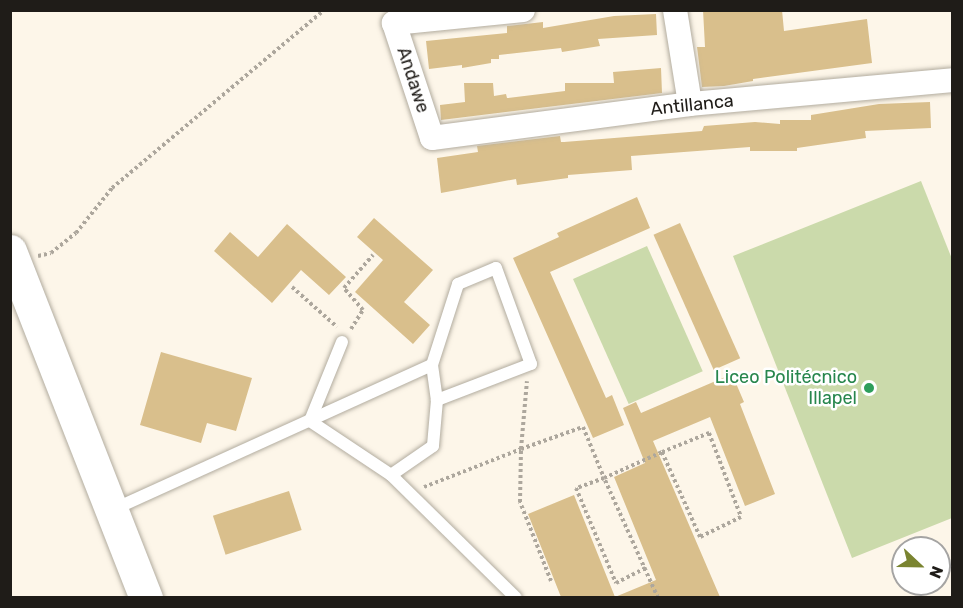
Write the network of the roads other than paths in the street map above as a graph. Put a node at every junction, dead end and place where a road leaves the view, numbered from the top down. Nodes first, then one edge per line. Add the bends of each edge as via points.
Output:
1 (523, 10) edge
2 (675, 10) edge
3 (952, 80) edge
4 (690, 104) junction
5 (432, 138) joint
6 (13, 256) edge
7 (342, 342) road end
8 (432, 364) junction
9 (437, 400) junction
10 (310, 421) junction
11 (391, 475) junction
12 (111, 510) junction
13 (146, 597) edge
14 (516, 597) edge

1 - 5 street, Andawe via 394,23
2 - 4 street
3 - 4 street, Antillanca
4 - 5 street, Antillanca
6 - 12 main road
7 - 10 lane
8 - 9 lane
8 - 9 lane via 458,284 496,268 531,364
8 - 10 lane
9 - 11 lane via 434,446
10 - 11 lane
10 - 12 lane
11 - 14 lane
12 - 13 main road

